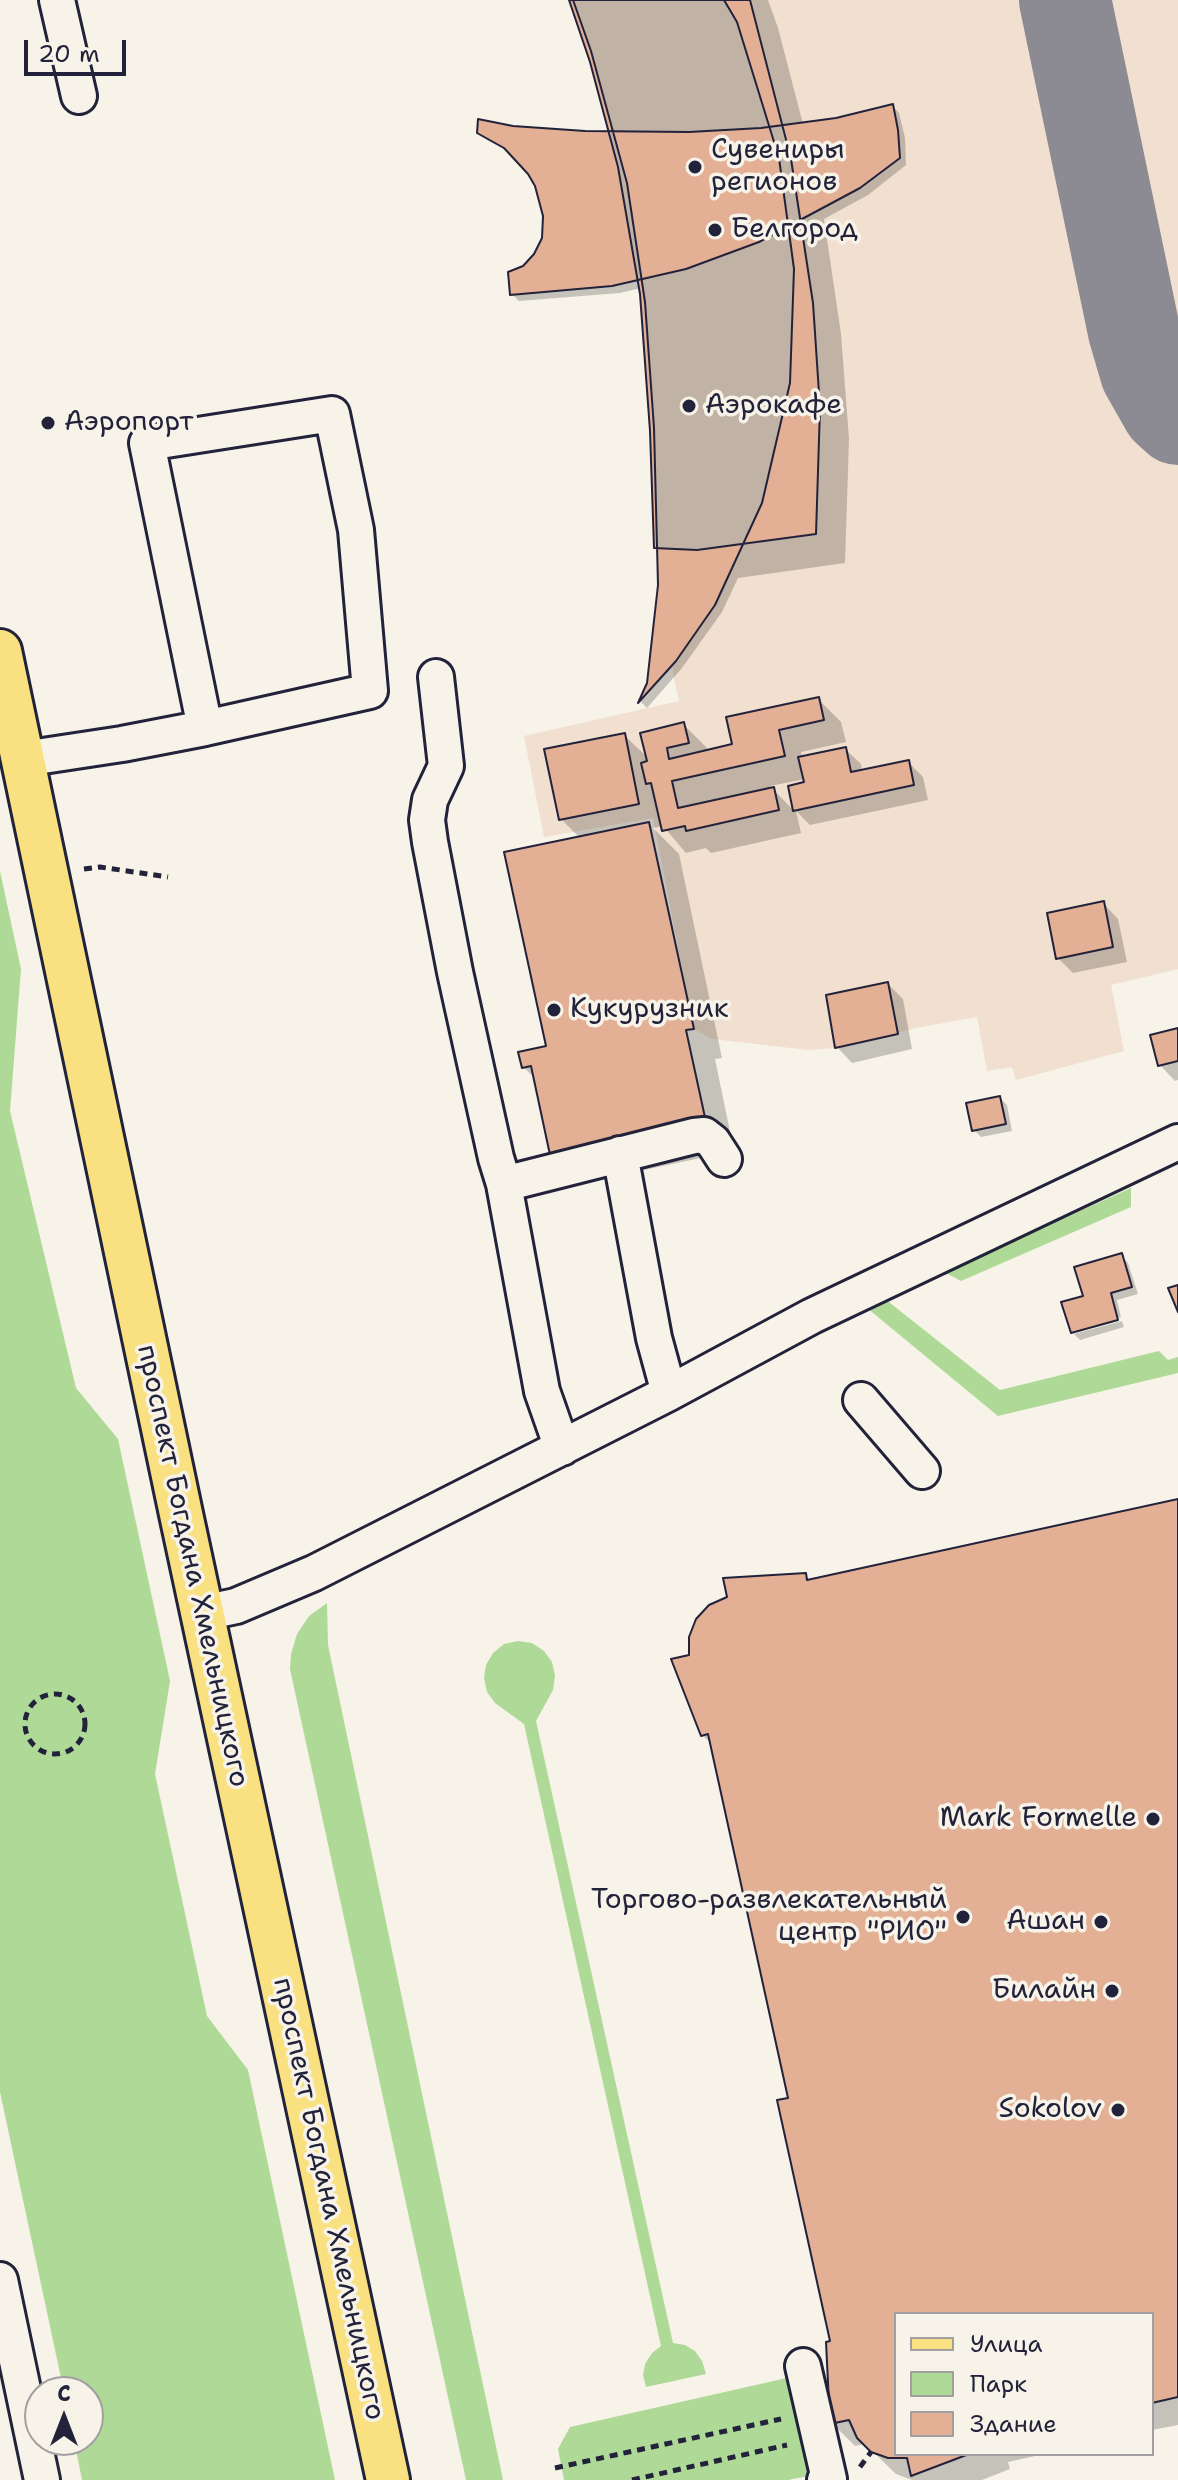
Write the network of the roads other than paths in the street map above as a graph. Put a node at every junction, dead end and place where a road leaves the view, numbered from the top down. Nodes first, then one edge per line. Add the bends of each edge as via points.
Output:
1 (57, 0) edge
2 (79, 96) dead end
3 (0, 651) edge
4 (436, 677) dead end
5 (205, 728) junction
6 (23, 759) junction
7 (1178, 1142) edge
8 (620, 1154) junction
9 (724, 1159) dead end
10 (504, 1184) junction
11 (669, 1393) junction
12 (861, 1400) dead end
13 (562, 1448) junction
14 (922, 1471) dead end
15 (203, 1613) junction
16 (0, 2280) edge
17 (803, 2366) dead end
18 (42, 2480) edge
19 (388, 2480) edge
20 (825, 2480) edge

1 - 2 street
3 - 6 main road, проспект Богдана Хмельницкого
4 - 10 street via 446,766 427,820 455,972
5 - 5 street via 147,443 332,414 356,530 370,691
5 - 6 street
6 - 15 main road, проспект Богдана Хмельницкого
7 - 11 street via 812,1316
8 - 9 street via 704,1135
8 - 10 street
8 - 11 street
10 - 13 street via 542,1391
11 - 13 street
12 - 14 street
13 - 15 street via 314,1573 236,1606
15 - 19 main road, проспект Богдана Хмельницкого
16 - 18 street
17 - 20 street via 829,2479

